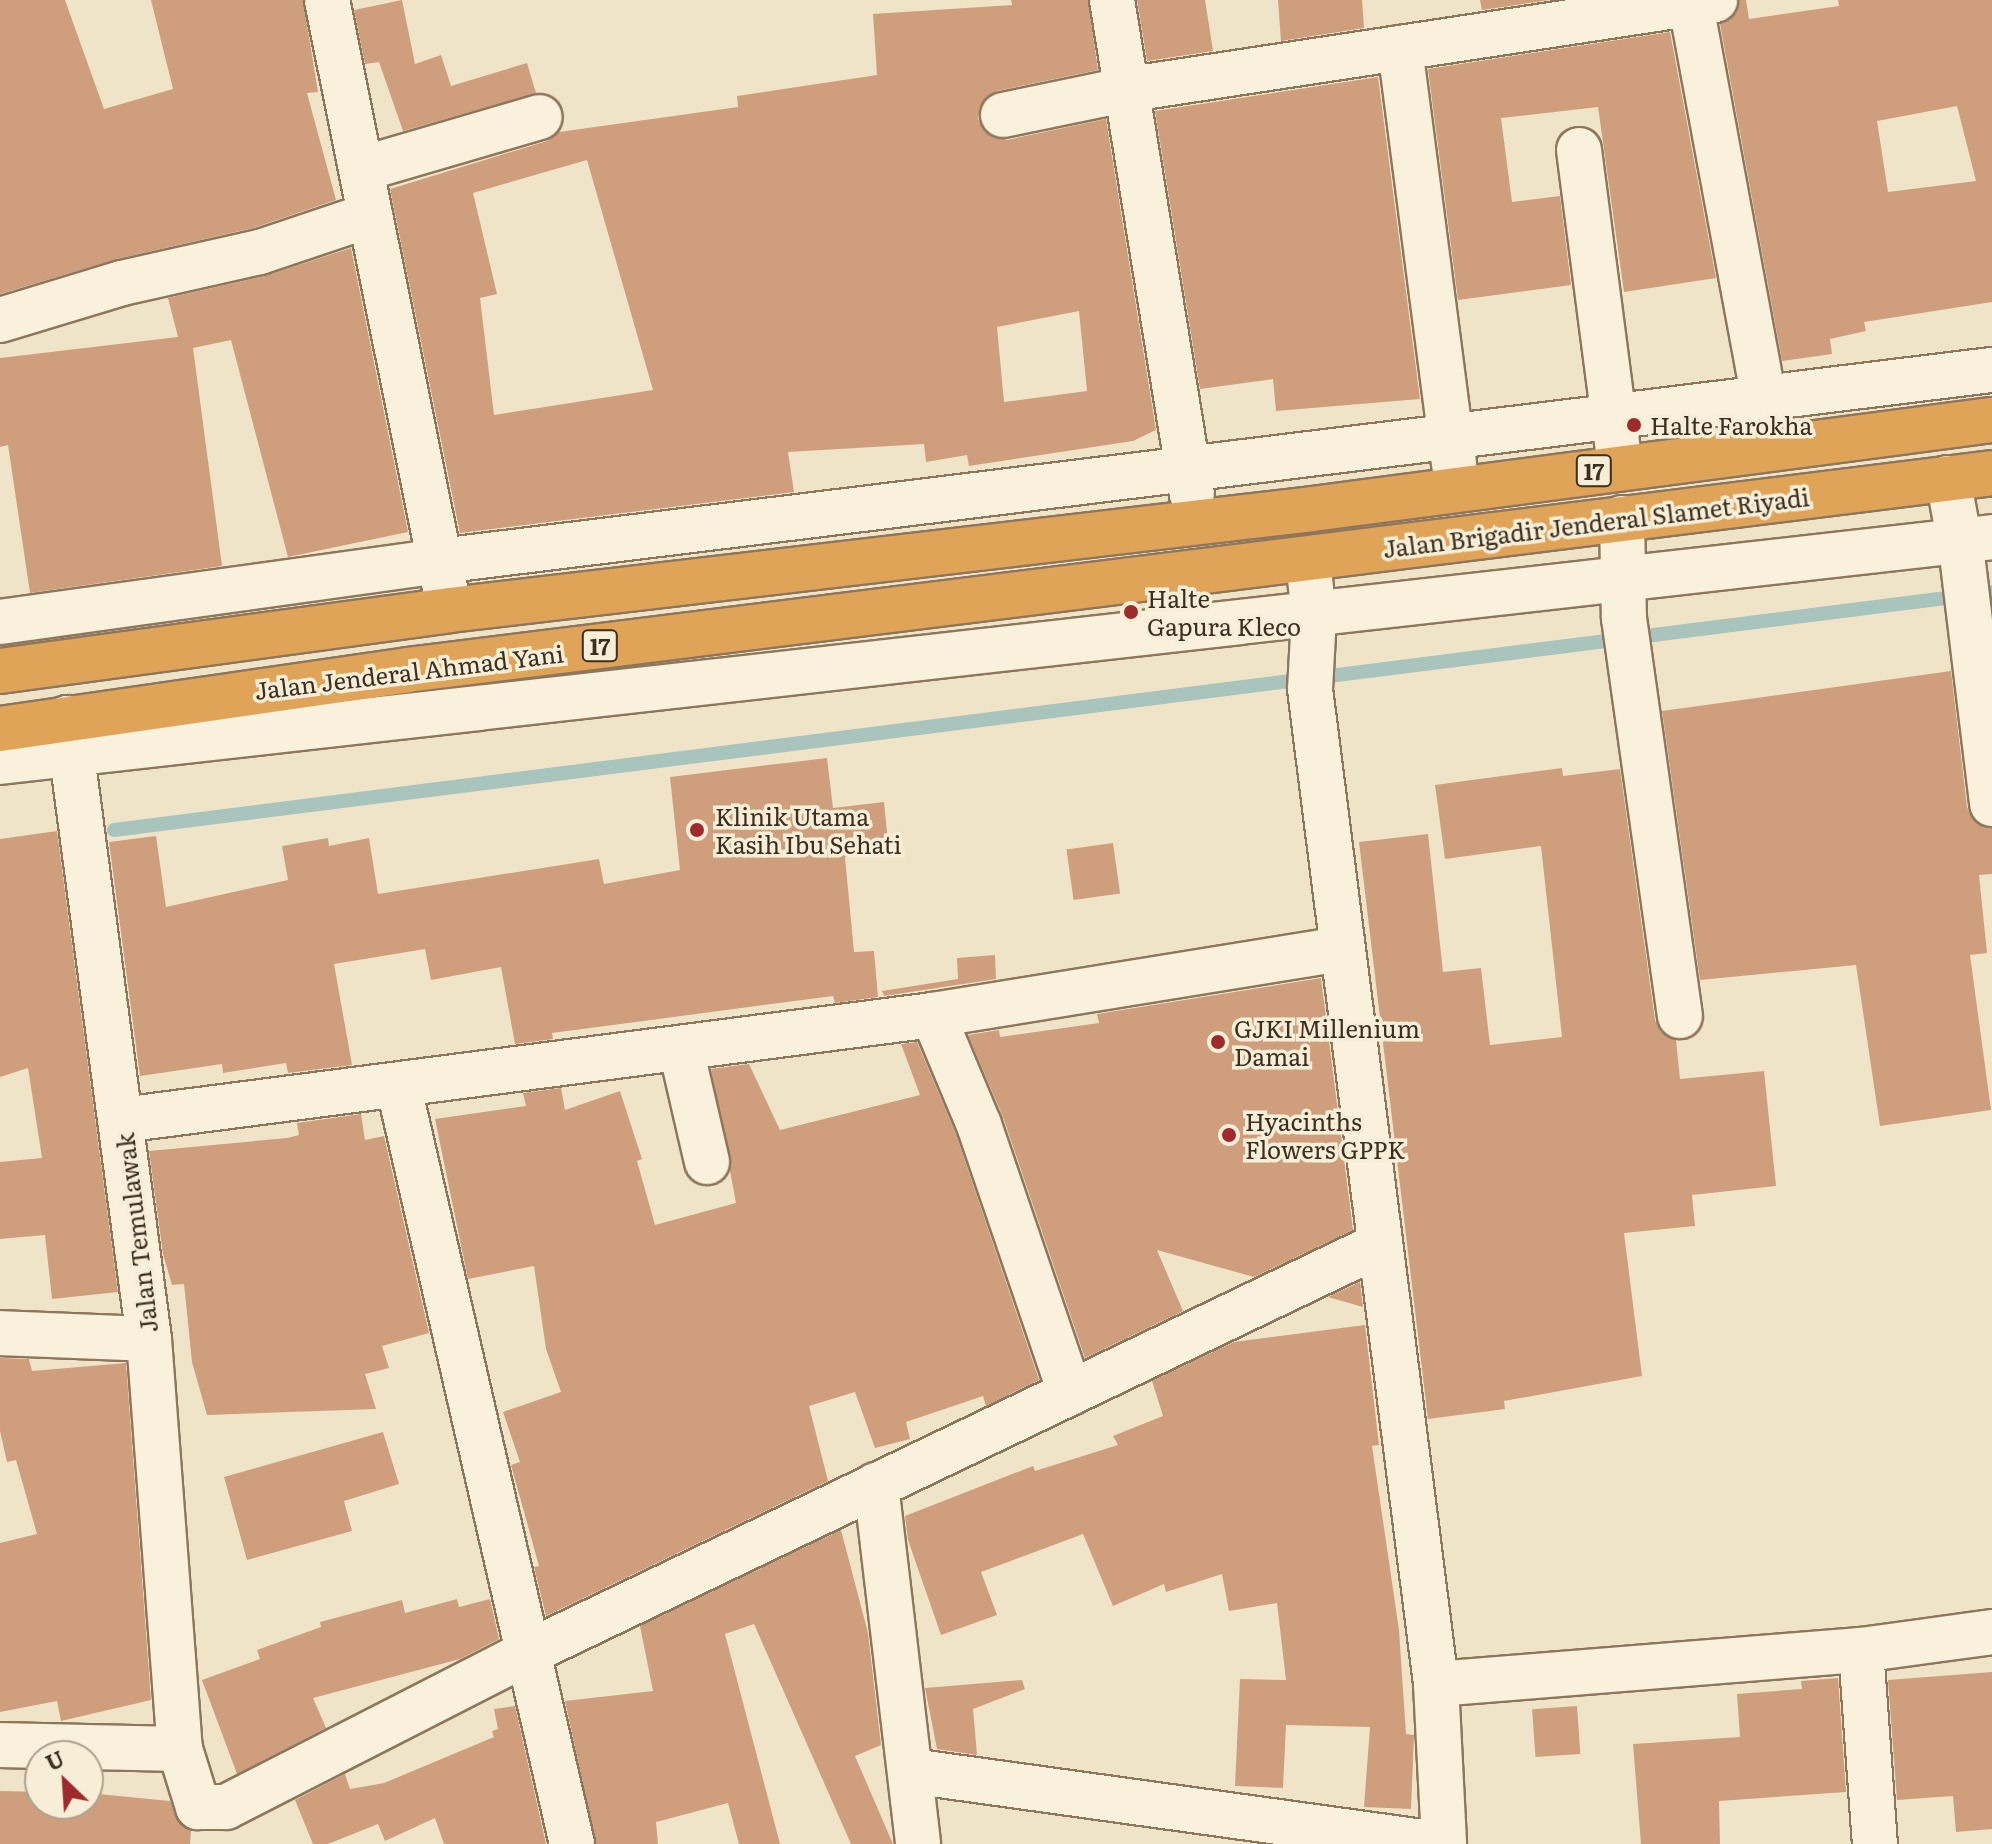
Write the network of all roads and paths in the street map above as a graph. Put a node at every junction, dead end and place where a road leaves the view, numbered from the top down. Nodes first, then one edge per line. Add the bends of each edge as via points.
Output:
1 (327, 0) edge
2 (1112, 0) edge
3 (1699, 1) edge
4 (1400, 48) junction
5 (1124, 90) junction
6 (1003, 115) dead end
7 (540, 117) dead end
8 (1579, 150) dead end
9 (362, 169) junction
10 (370, 215) junction
11 (0, 320) edge
12 (1992, 370) edge
13 (1765, 397) junction
14 (1614, 420) junction
15 (1992, 420) edge
16 (1450, 438) junction
17 (1771, 446) junction
18 (1188, 467) junction
19 (1621, 468) junction
20 (1992, 473) edge
21 (1948, 478) junction
22 (1457, 490) junction
23 (1622, 518) junction
24 (1195, 523) junction
25 (729, 525) junction
26 (1972, 554) edge
27 (1308, 560) junction
28 (440, 561) junction
29 (1201, 573) joint
30 (732, 577) junction
31 (450, 610) junction
32 (854, 615) junction
33 (1625, 618) junction
34 (0, 622) edge
35 (1313, 623) junction
36 (654, 639) junction
37 (2, 662) edge
38 (862, 667) junction
39 (661, 689) junction
40 (409, 691) junction
41 (0, 729) edge
42 (70, 735) junction
43 (0, 762) edge
44 (1992, 804) edge
45 (1341, 949) junction
46 (933, 1015) junction
47 (1680, 1016) dead end
48 (681, 1049) junction
49 (399, 1088) junction
50 (122, 1120) junction
51 (707, 1162) dead end
52 (1379, 1245) junction
53 (0, 1333) edge
54 (149, 1339) junction
55 (1070, 1393) junction
56 (876, 1485) junction
57 (1992, 1632) edge
58 (1861, 1650) junction
59 (529, 1652) junction
60 (1436, 1684) junction
61 (0, 1745) edge
62 (180, 1749) junction
63 (911, 1771) junction
64 (1195, 1827) edge
65 (572, 1844) edge
66 (918, 1844) edge
67 (1437, 1844) edge
68 (1444, 1844) edge
69 (1875, 1844) edge

1 - 9 street
2 - 5 street
3 - 4 street
3 - 13 street
4 - 5 street
4 - 16 street
5 - 6 street
5 - 18 street
7 - 9 street
8 - 14 street
9 - 10 street
10 - 11 street via 260,252 122,283
10 - 28 street
12 - 13 street
13 - 14 street
13 - 17 street
14 - 16 street
14 - 19 street
15 - 17 highway, Jalan Brigadir Jenderal Slamet Riyadi / 17
16 - 18 street
16 - 22 street
17 - 19 highway, Jalan Brigadir Jenderal Slamet Riyadi / 17
18 - 24 street
18 - 25 street
19 - 22 highway, Jalan Brigadir Jenderal Slamet Riyadi / 17
20 - 21 highway, Jalan Brigadir Jenderal Slamet Riyadi / 17
21 - 23 highway, Jalan Brigadir Jenderal Slamet Riyadi / 17
21 - 26 street
22 - 24 highway, Jalan Brigadir Jenderal Slamet Riyadi / 17
23 - 27 highway, Jalan Brigadir Jenderal Slamet Riyadi / 17
23 - 33 street
24 - 30 highway, 17
25 - 28 street
25 - 30 street
26 - 33 street
26 - 44 street via 1971,627
27 - 29 highway, Jalan Brigadir Jenderal Slamet Riyadi / 17
27 - 35 street
28 - 31 street
28 - 34 street
29 - 32 highway, Jalan Jenderal Ahmad Yani / 17
30 - 31 highway, 17
31 - 37 highway, 17
32 - 36 highway, Jalan Jenderal Ahmad Yani / 17
32 - 38 street
33 - 35 street
33 - 47 street
35 - 38 street
35 - 45 street via 1310,689
36 - 39 street
36 - 40 highway, Jalan Jenderal Ahmad Yani / 17
38 - 39 street
39 - 40 street
40 - 42 highway, Jalan Jenderal Ahmad Yani / 17
41 - 42 highway, Jalan Jenderal Ahmad Yani / 17
42 - 43 street
42 - 50 street, Jalan Temulawak
45 - 46 street
45 - 52 street
46 - 48 street
46 - 55 street via 979,1125
48 - 49 street
48 - 51 street
49 - 50 street
49 - 59 street
50 - 54 street, Jalan Temulawak
52 - 55 street
52 - 60 street
53 - 54 street
54 - 62 street, Jalan Temulawak
55 - 56 street
56 - 59 street
56 - 63 street
57 - 58 street
58 - 60 street
58 - 69 street
59 - 62 street, Jalan Temulawak via 226,1807 198,1807
59 - 65 street
60 - 68 street
61 - 62 street
63 - 64 street
63 - 66 street
64 - 67 street

